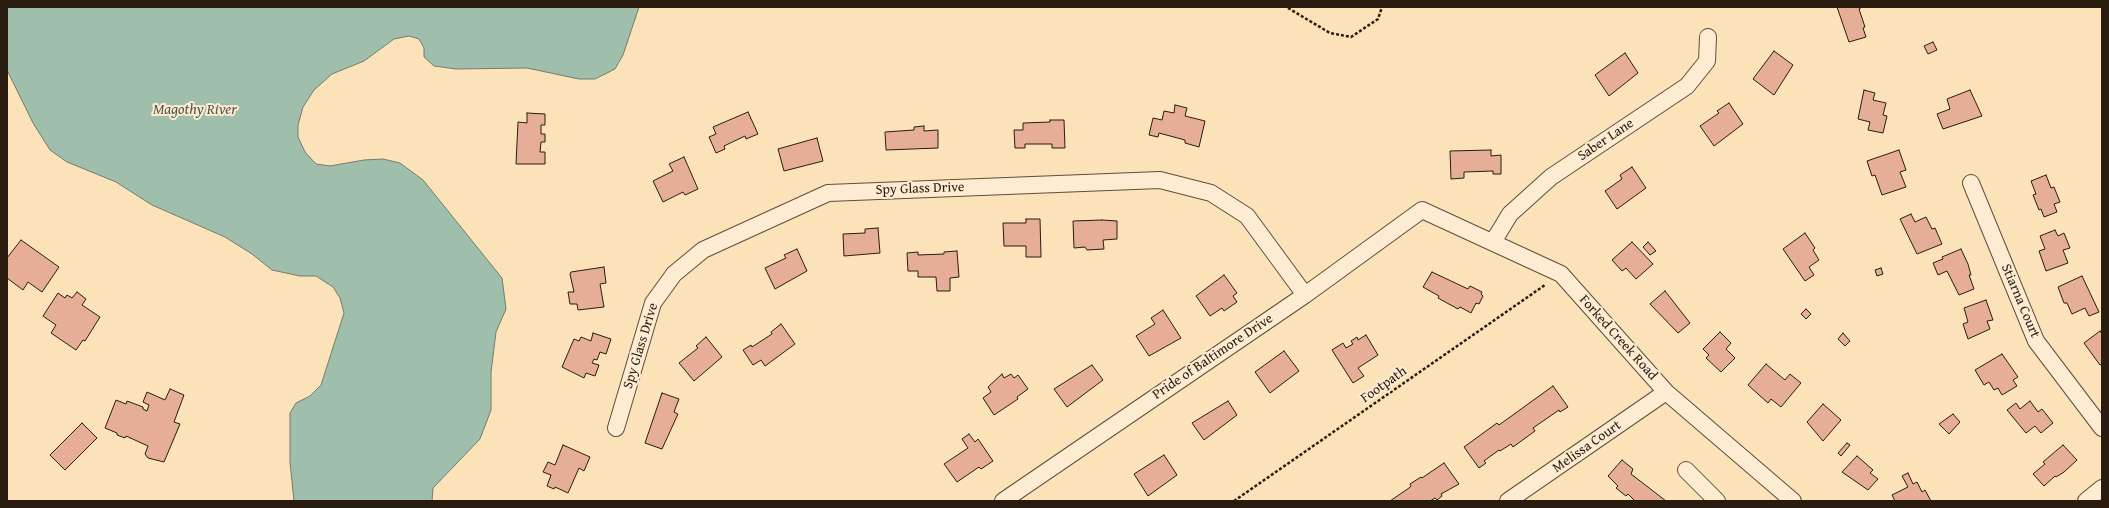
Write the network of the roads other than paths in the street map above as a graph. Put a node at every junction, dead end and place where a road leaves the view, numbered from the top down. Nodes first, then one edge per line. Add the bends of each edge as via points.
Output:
1 (1708, 37) dead end
2 (1971, 183) dead end
3 (1422, 210) joint
4 (1493, 242) junction
5 (1305, 295) junction
6 (1666, 392) junction
7 (616, 428) dead end
8 (2102, 428) edge
9 (1686, 470) dead end
10 (2102, 488) edge
11 (1002, 501) edge
12 (1508, 501) edge
13 (1717, 501) edge
14 (1793, 501) edge
15 (2086, 501) edge

1 - 4 street, Saber Lane via 1707,61 1686,86 1551,177 1510,214
2 - 8 street, Stiarna Court via 2036,341
3 - 4 street, Forked Creek Road
3 - 5 street, Pride of Baltimore Drive
4 - 6 street, Forked Creek Road via 1560,274
5 - 7 street, Spy Glass Drive via 1247,216 1211,193 1160,180 828,193 703,250 674,274 653,303
5 - 11 street, Pride of Baltimore Drive
6 - 12 street, Melissa Court
6 - 14 street, Forked Creek Road
9 - 13 street
10 - 15 street

